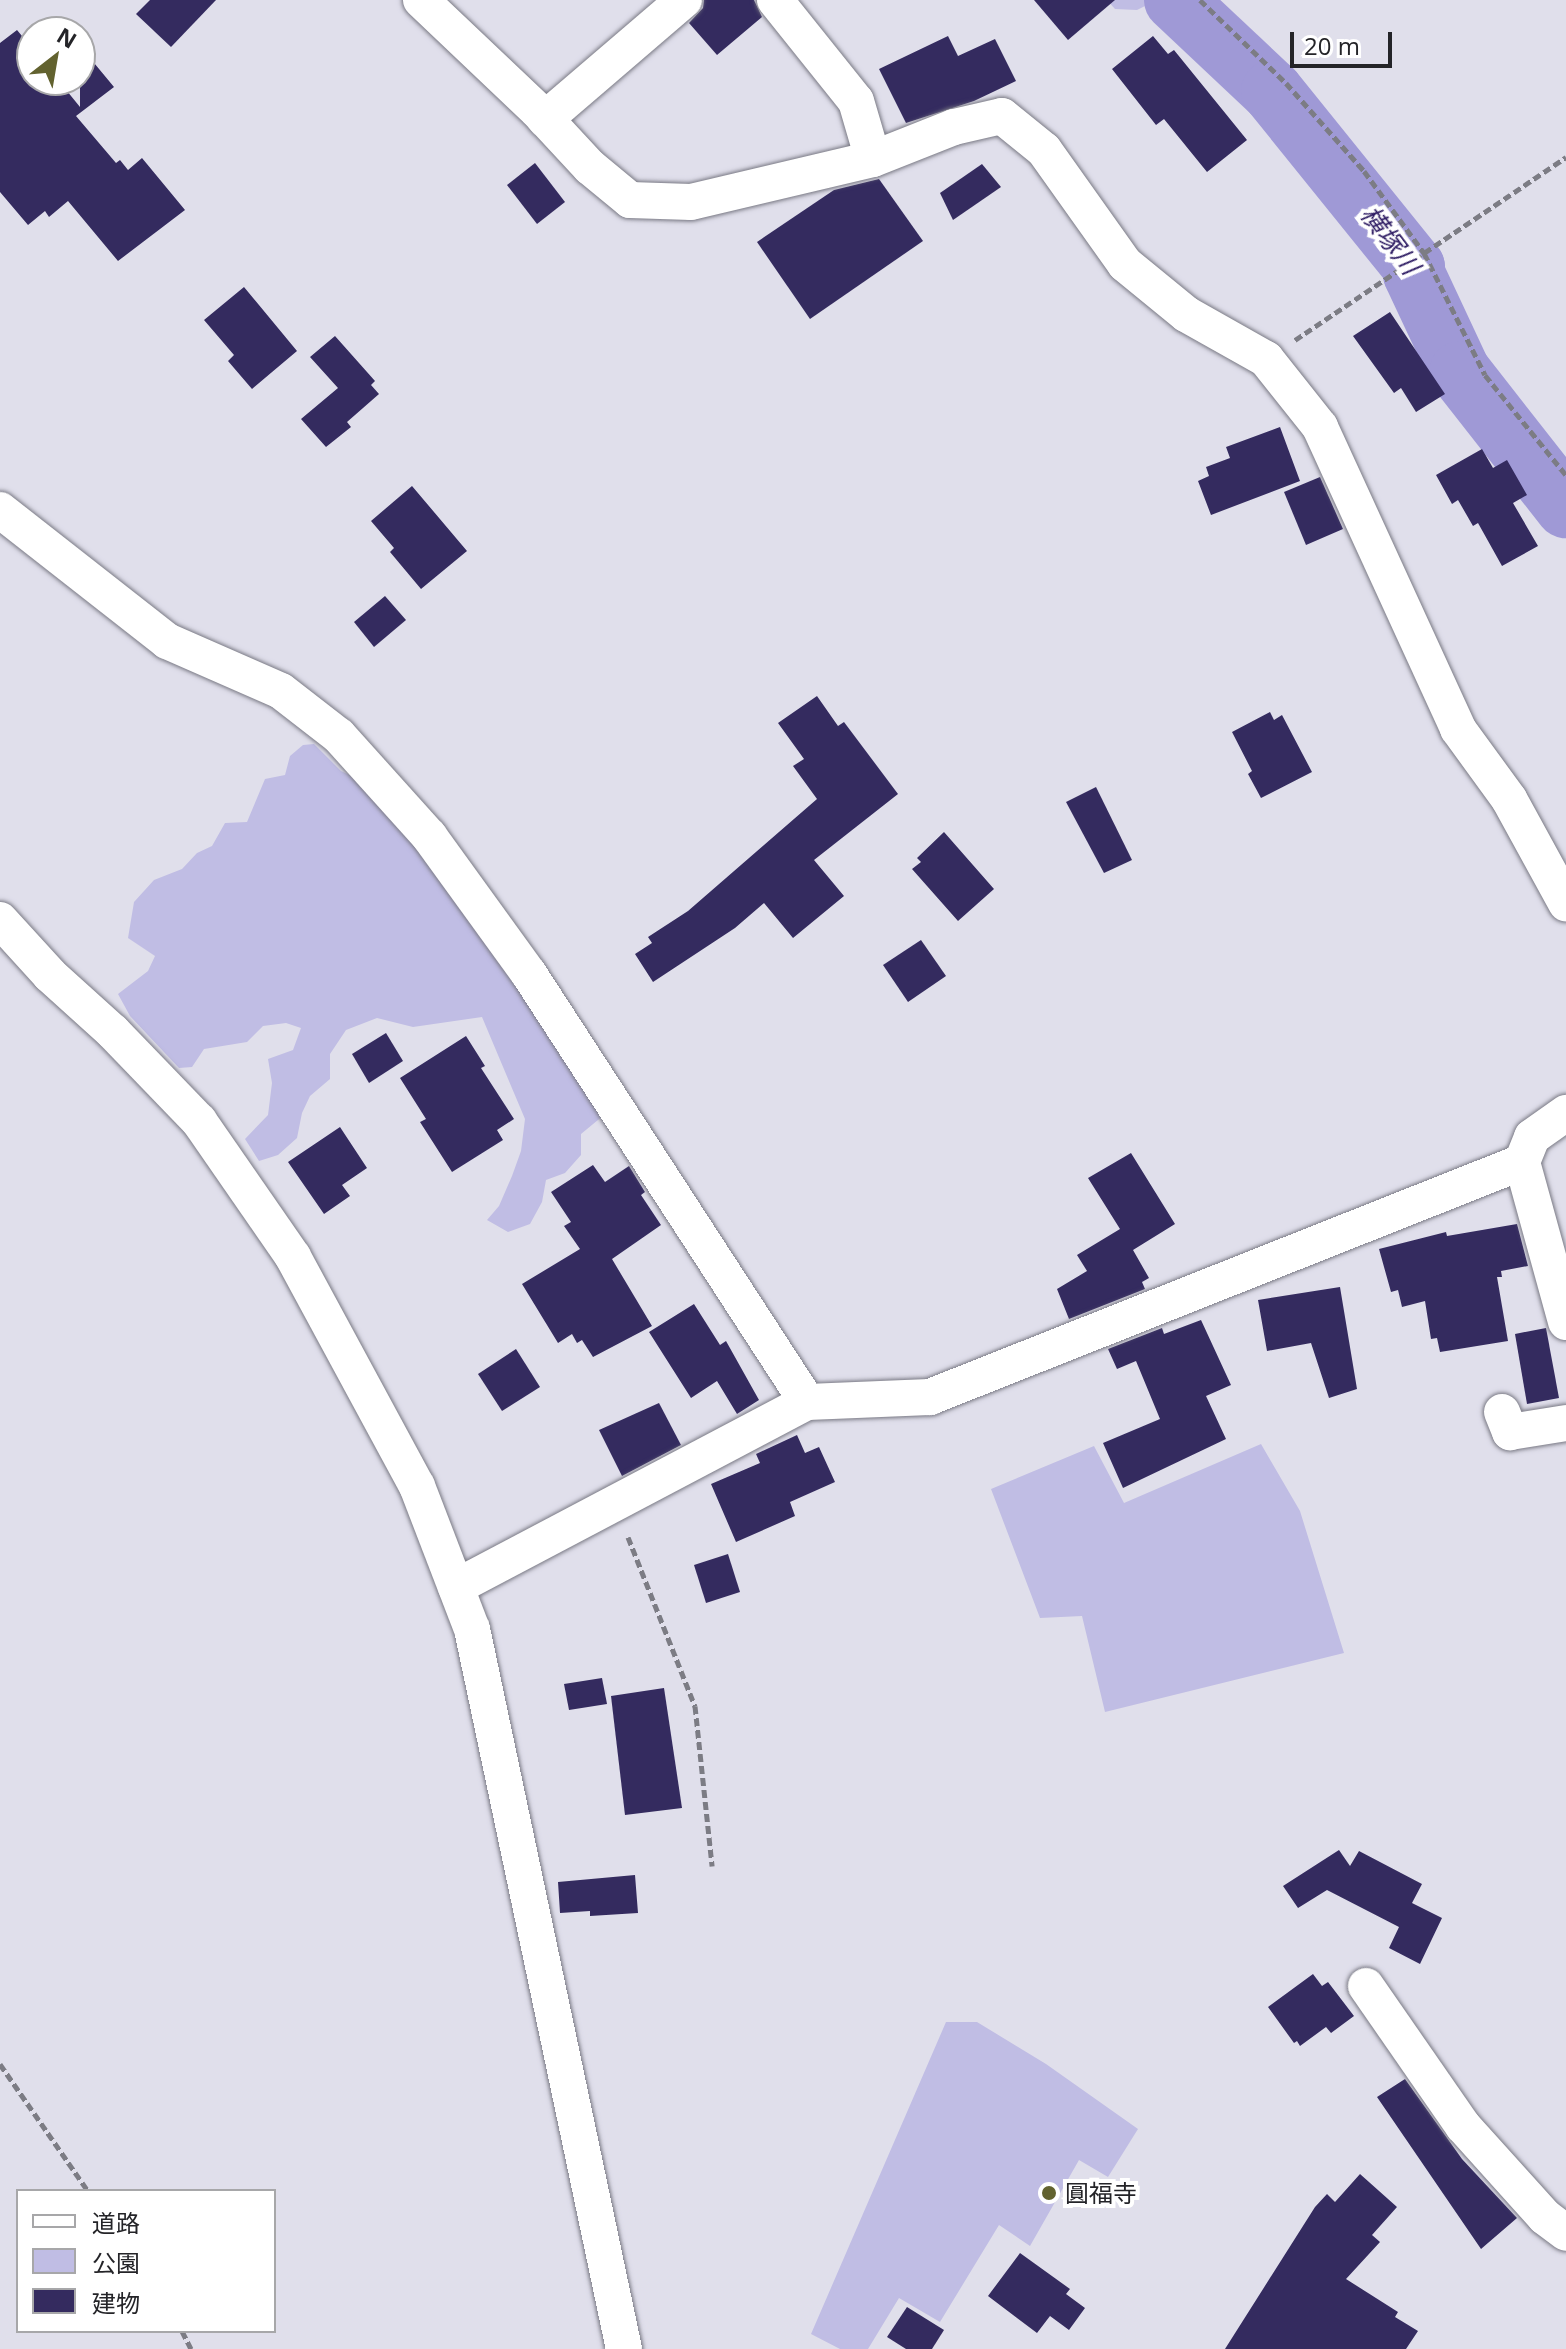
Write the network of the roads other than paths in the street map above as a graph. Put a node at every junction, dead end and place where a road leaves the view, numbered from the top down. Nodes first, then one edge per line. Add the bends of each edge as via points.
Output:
1 (421, 0) edge
2 (684, 0) edge
3 (775, 0) edge
4 (545, 119) junction
5 (873, 159) junction
6 (0, 510) edge
7 (1566, 903) edge
8 (0, 920) edge
9 (1566, 1113) edge
10 (1522, 1162) junction
11 (1566, 1322) edge
12 (807, 1402) junction
13 (1502, 1412) dead end
14 (1566, 1423) edge
15 (456, 1587) junction
16 (1366, 1986) dead end
17 (1566, 2233) edge
18 (624, 2349) edge

1 - 4 street
2 - 4 street
3 - 5 street via 856,101
4 - 5 street via 630,200 691,202
5 - 7 street via 954,127 1002,116 1044,150 1125,264 1186,314 1266,359 1320,427 1458,729 1509,799
6 - 12 street via 167,641 281,691 360,759 429,836 529,974
8 - 15 street via 199,1121 293,1257 417,1486
9 - 10 street via 1532,1137
10 - 11 street
10 - 12 street via 930,1397
12 - 15 street
13 - 14 street via 1510,1432
15 - 18 street via 472,1629
16 - 17 street via 1463,2126 1545,2217

